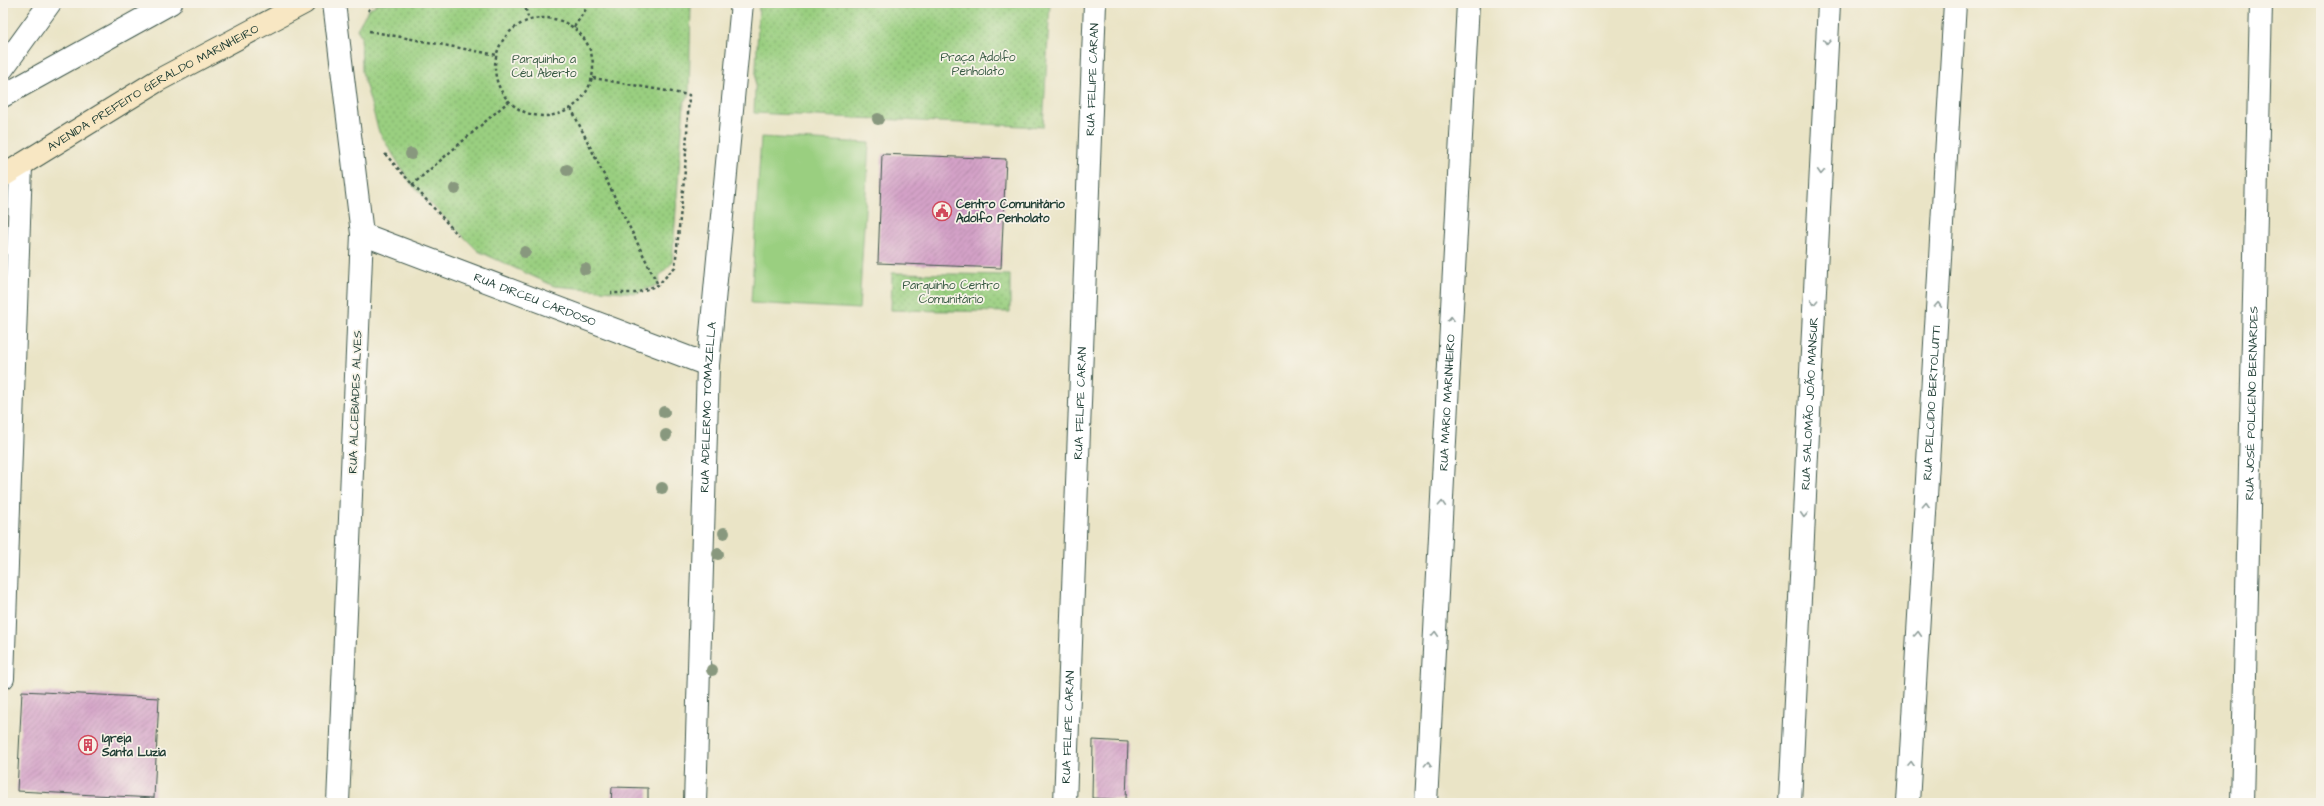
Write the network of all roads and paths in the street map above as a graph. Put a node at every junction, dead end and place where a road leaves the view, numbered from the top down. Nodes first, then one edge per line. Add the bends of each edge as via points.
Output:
1 (50, 3) edge
2 (171, 3) edge
3 (304, 3) edge
4 (334, 3) edge
5 (374, 3) edge
6 (524, 3) edge
7 (590, 3) edge
8 (1095, 3) edge
9 (1468, 3) edge
10 (1829, 3) edge
11 (1955, 3) edge
12 (2261, 3) edge
13 (741, 8) edge
14 (365, 14) dead end
15 (529, 20) junction
16 (574, 27) junction
17 (365, 30) dead end
18 (497, 55) junction
19 (3, 68) edge
20 (593, 78) junction
21 (3, 96) edge
22 (509, 101) junction
23 (571, 108) junction
24 (384, 153) dead end
25 (21, 165) junction
26 (3, 176) edge
27 (412, 185) junction
28 (362, 234) junction
29 (461, 237) dead end
30 (658, 285) junction
31 (605, 293) dead end
32 (708, 365) junction
33 (3, 678) edge
34 (338, 803) edge
35 (695, 803) edge
36 (1065, 803) edge
37 (1426, 803) edge
38 (1790, 803) edge
39 (1908, 803) edge
40 (2242, 803) edge

1 - 19 street
2 - 21 street
3 - 25 main road, AVENIDA PREFEITO GERALDO MARINHEIRO via 157,81
4 - 28 street, RUA ALCEBIADES ALVES
5 - 14 path
6 - 15 path
7 - 16 path
8 - 36 street, RUA FELIPE CARAN
37 -> 9 street, RUA MARIO MARINHEIRO
10 -> 38 street, RUA SALOMÃO JOÃO MANSUR
39 -> 11 street, RUA DELCIDIO BERTOLUTTI
12 - 40 street, RUA JOSÉ POLICENO BERNARDES
13 - 32 street, RUA ADELERMO TOMAZELLA
15 - 16 path via 553,18
15 - 18 path via 515,27 503,39
16 - 20 path via 585,39 592,53
17 - 18 path
18 - 22 path via 495,71 500,88
20 - 23 path via 583,98
20 - 30 path via 689,95 685,170 675,267
22 - 23 path via 523,111 539,115 556,115
22 - 27 path
23 - 30 path
24 - 27 path
25 - 26 main road, AVENIDA PREFEITO GERALDO MARINHEIRO
25 - 33 street
27 - 29 path
28 - 32 street, RUA DIRCEU CARDOSO
28 - 34 street, RUA ALCEBIADES ALVES
30 - 31 path via 636,293
32 - 35 street, RUA ADELERMO TOMAZELLA

